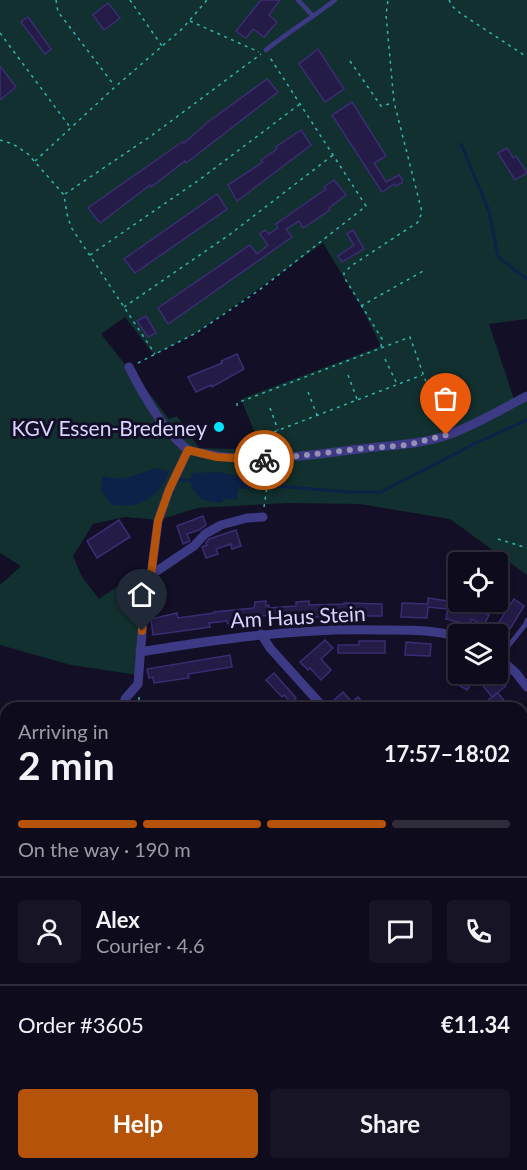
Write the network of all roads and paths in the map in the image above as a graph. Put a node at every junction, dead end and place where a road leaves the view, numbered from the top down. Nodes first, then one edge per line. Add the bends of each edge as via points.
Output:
1 (57, 0) edge
2 (130, 0) edge
3 (206, 0) edge
4 (298, 0) edge
5 (335, 0) edge
6 (388, 0) edge
7 (449, 0) edge
8 (313, 16) junction
9 (190, 21) junction
10 (0, 33) edge
11 (162, 46) junction
12 (264, 52) junction
13 (527, 57) edge
14 (350, 61) dead end
15 (115, 87) junction
16 (394, 102) junction
17 (300, 103) junction
18 (70, 128) junction
19 (0, 140) edge
20 (334, 154) junction
21 (35, 160) junction
22 (64, 195) junction
23 (89, 256) junction
24 (425, 270) dead end
25 (362, 306) junction
26 (123, 308) junction
27 (381, 347) junction
28 (155, 355) junction
29 (386, 359) dead end
30 (129, 367) joint
31 (348, 375) dead end
32 (423, 375) junction
33 (397, 385) junction
34 (308, 392) dead end
35 (527, 396) edge
36 (357, 400) junction
37 (237, 406) dead end
38 (270, 408) dead end
39 (318, 415) junction
40 (441, 426) dead end
41 (278, 431) junction
42 (253, 440) dead end
43 (188, 450) junction
44 (260, 457) junction
45 (263, 517) joint
46 (498, 539) dead end
47 (527, 548) edge
48 (151, 575) junction
49 (527, 620) edge
50 (261, 634) junction
51 (448, 635) edge
52 (508, 645) edge
53 (140, 652) junction
54 (508, 665) edge
55 (527, 687) edge
56 (125, 699) dead end
57 (319, 702) edge

1 - 15 path via 58,12
2 - 11 path
3 - 9 path
4 - 8 lane
5 - 8 lane
6 - 16 path
7 - 13 path via 460,14
8 - 12 lane
9 - 11 path
9 - 12 path
10 - 18 path
11 - 15 path
12 - 17 path
12 - 22 path
14 - 16 path via 381,106
15 - 18 path
16 - 25 path via 422,212 417,222 346,270 344,277
17 - 20 path
17 - 23 path via 199,180
18 - 21 path
19 - 21 path via 22,149
20 - 26 path via 229,235
20 - 28 path via 366,206 258,291
21 - 22 path
22 - 23 path via 71,227
23 - 26 path
24 - 25 path
25 - 27 path via 382,339
26 - 28 path
27 - 32 path via 410,337
27 - 37 path
28 - 30 path
29 - 33 path
30 - 43 street via 168,430
31 - 36 path
32 - 33 path
32 - 40 path
33 - 36 path
34 - 39 path
35 - 44 street via 490,417 408,445
36 - 39 path
38 - 41 path
39 - 41 path
41 - 42 path
43 - 44 street via 217,457
43 - 48 street via 158,521
44 - 45 path via 267,487
45 - 48 street via 221,525
46 - 47 path
48 - 53 street via 145,595
49 - 52 lane
50 - 51 street, Am Haus Stein via 352,629
50 - 53 street, Am Haus Stein
50 - 57 street
53 - 56 street via 138,684
54 - 55 street

